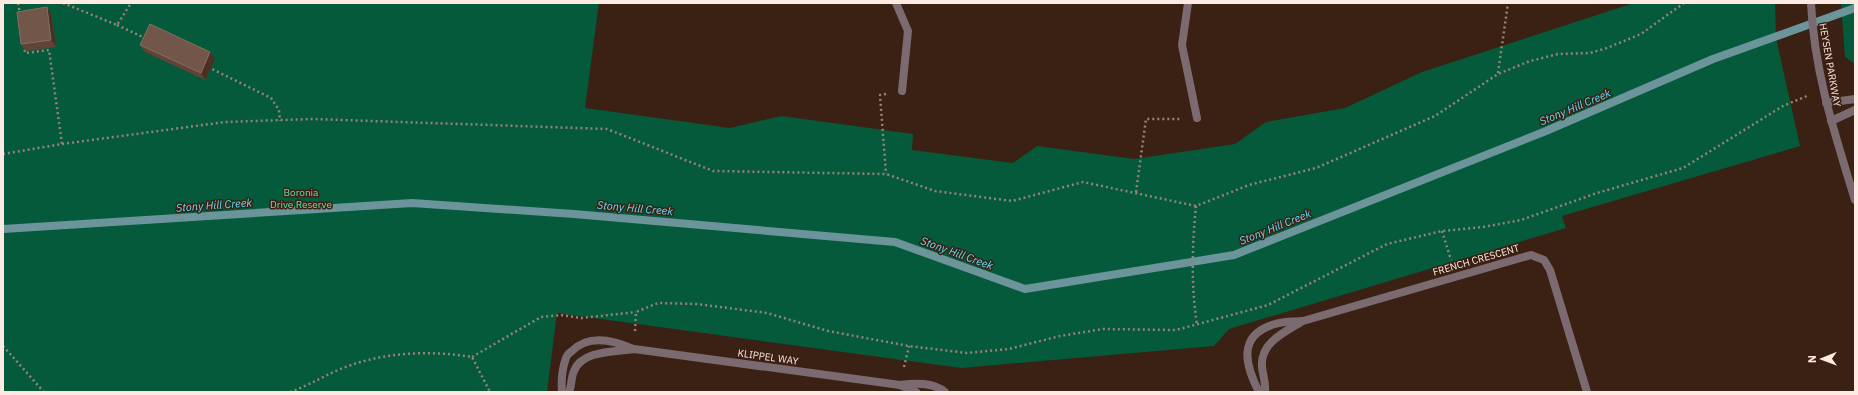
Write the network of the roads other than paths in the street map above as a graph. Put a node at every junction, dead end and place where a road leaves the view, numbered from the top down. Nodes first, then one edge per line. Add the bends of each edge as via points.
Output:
1 (896, 3) edge
2 (1188, 3) edge
3 (1811, 3) edge
4 (902, 91) road end
5 (1855, 99) edge
6 (1826, 103) junction
7 (1855, 110) edge
8 (1197, 118) road end
9 (1831, 121) junction
10 (1855, 200) edge
11 (1303, 321) junction
12 (634, 349) junction
13 (900, 386) junction
14 (562, 392) edge
15 (569, 392) edge
16 (916, 392) edge
17 (946, 392) edge
18 (1259, 392) edge
19 (1265, 392) edge
20 (1586, 392) edge

1 - 4 street via 908,32
2 - 8 street via 1182,45
3 - 6 street, HEYSEN PARKWAY via 1822,90
5 - 6 street
6 - 9 street, HEYSEN PARKWAY
7 - 9 street
9 - 10 street, HEYSEN PARKWAY
11 - 18 street, FRENCH CRESCENT via 1276,324 1258,331 1251,339 1247,351 1249,373
11 - 19 street, FRENCH CRESCENT via 1268,344 1263,353
11 - 20 street, FRENCH CRESCENT via 1531,255 1544,260 1550,270
12 - 13 street, KLIPPEL WAY
12 - 14 street, KLIPPEL WAY via 618,342 596,339 578,344 566,356 561,376
12 - 15 street, KLIPPEL WAY via 597,353 586,358 574,369
13 - 16 street, KLIPPEL WAY
13 - 17 street, KLIPPEL WAY via 917,382

